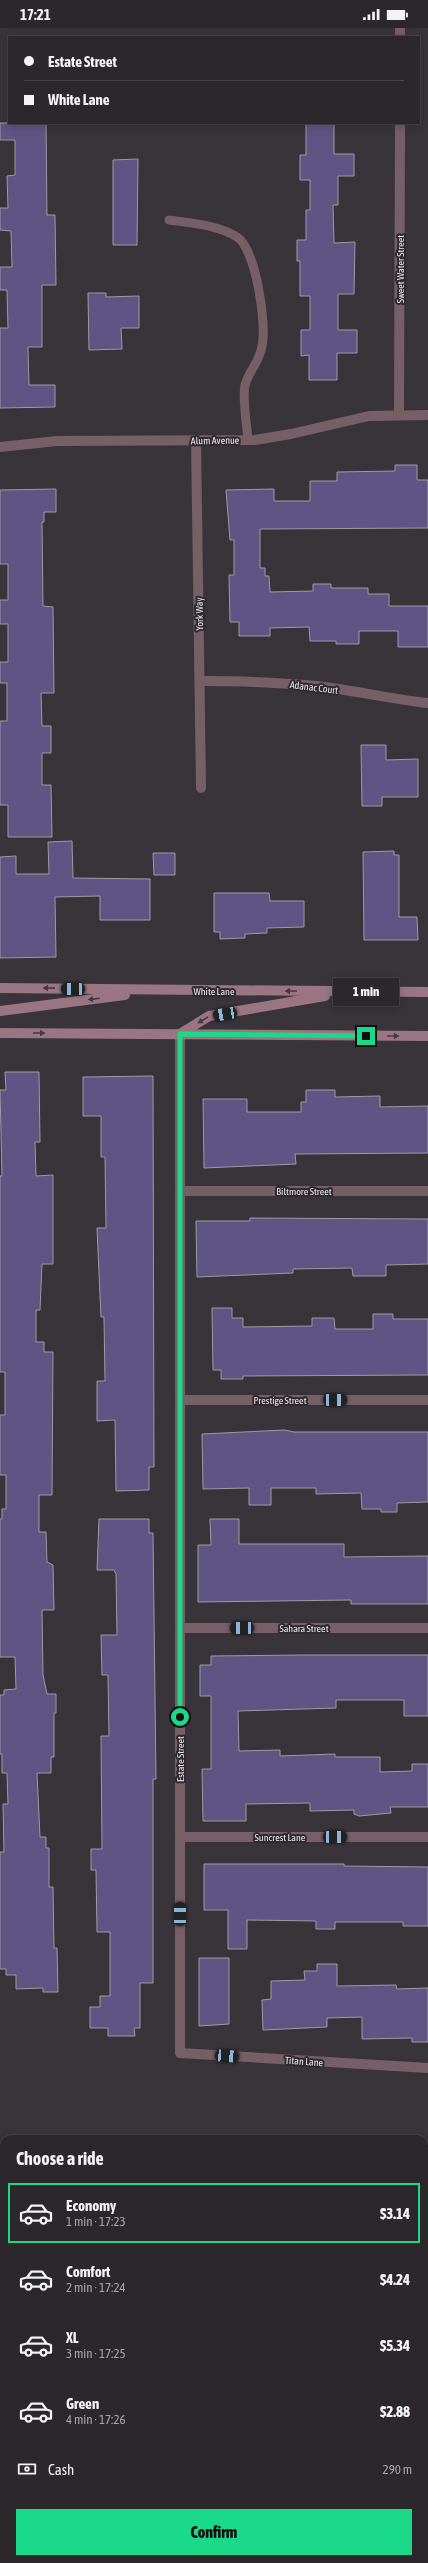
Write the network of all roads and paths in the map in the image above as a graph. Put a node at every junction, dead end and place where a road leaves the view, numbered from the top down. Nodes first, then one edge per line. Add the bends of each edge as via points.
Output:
1 (400, 124) edge
2 (169, 220) dead end
3 (400, 415) junction
4 (428, 415) edge
5 (196, 440) junction
6 (248, 440) junction
7 (0, 447) edge
8 (200, 681) junction
9 (428, 703) edge
10 (201, 788) dead end
11 (0, 988) edge
12 (160, 990) junction
13 (350, 992) junction
14 (428, 992) edge
15 (0, 1011) edge
16 (0, 1033) edge
17 (180, 1034) junction
18 (428, 1036) edge
19 (180, 1191) junction
20 (428, 1191) edge
21 (180, 1400) junction
22 (428, 1400) edge
23 (180, 1628) junction
24 (428, 1628) edge
25 (180, 1837) junction
26 (428, 1837) edge
27 (180, 2053) joint
28 (428, 2068) edge

1 - 3 street, Sweet Water Street
2 - 6 lane via 216,229 237,237 245,244 250,256 265,327 260,356 245,386
3 - 4 street, Alum Avenue
3 - 6 street, Alum Avenue via 368,416 291,434
5 - 6 street, Alum Avenue
5 - 7 street, Alum Avenue via 57,441
5 - 8 street, York Way
8 - 9 street, Adanac Court via 318,686 380,698
8 - 10 street, York Way
12 -> 11 main road, White Lane
13 -> 12 main road, White Lane
12 -> 15 main road
13 - 14 main road, White Lane
13 -> 17 main road via 210,1016
16 -> 17 main road
17 -> 18 main road
17 - 19 street, Estate Street
19 - 20 street, Biltmore Street
19 - 21 street, Estate Street
21 - 22 street, Prestige Street
21 - 23 street, Estate Street
23 - 24 street, Sahara Street
23 - 25 street, Estate Street
25 - 26 street, Suncrest Lane
25 - 27 street, Estate Street
27 - 28 street, Titan Lane

